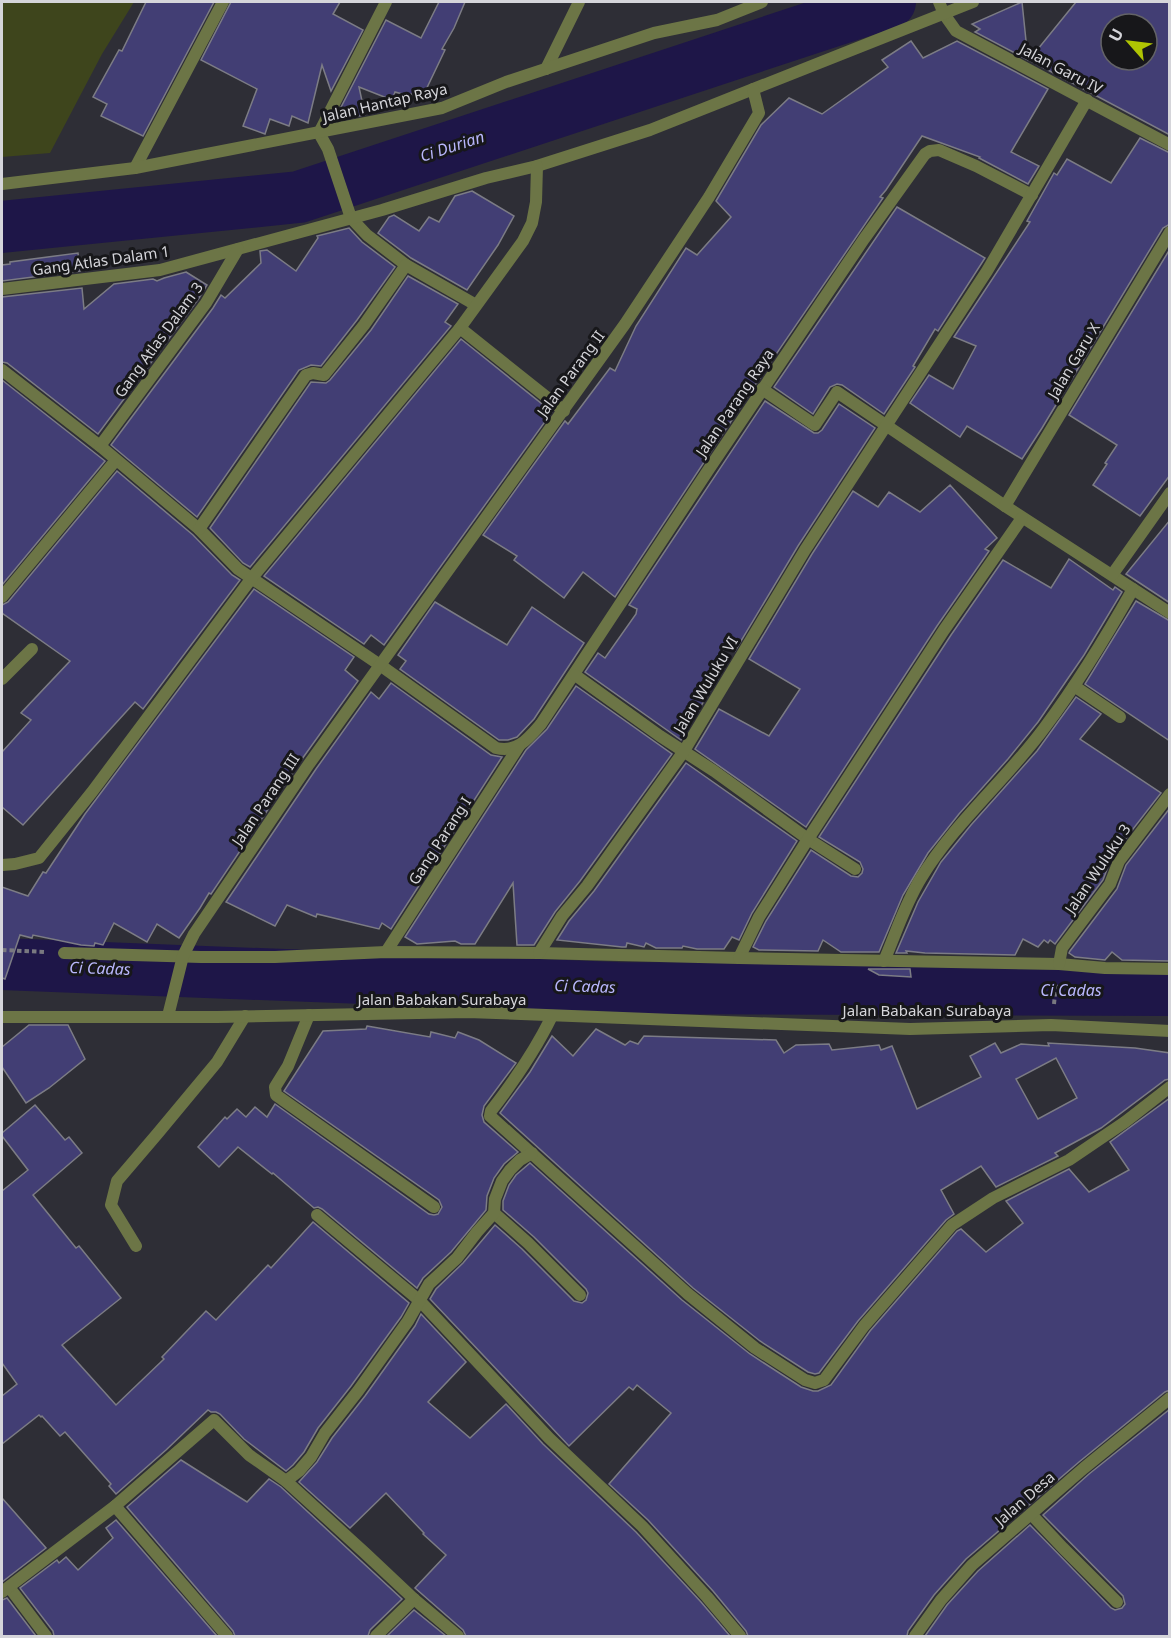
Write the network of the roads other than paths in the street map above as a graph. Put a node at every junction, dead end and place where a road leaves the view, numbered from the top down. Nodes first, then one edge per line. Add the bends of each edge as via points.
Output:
1 (224, 2) edge
2 (386, 2) edge
3 (579, 2) edge
4 (762, 2) edge
5 (939, 2) edge
6 (973, 2) edge
7 (944, 14) junction
8 (546, 69) junction
9 (753, 89) junction
10 (1087, 100) junction
11 (319, 133) junction
12 (1170, 145) edge
13 (537, 166) junction
14 (135, 168) junction
15 (2, 183) edge
16 (1032, 195) junction
17 (351, 218) junction
18 (1170, 232) edge
19 (238, 249) junction
20 (406, 265) junction
21 (2, 289) edge
22 (476, 305) junction
23 (460, 328) junction
24 (2, 370) edge
25 (762, 389) junction
26 (564, 411) junction
27 (887, 425) junction
28 (100, 446) junction
29 (116, 460) junction
30 (1170, 493) edge
31 (1005, 506) junction
32 (1022, 518) junction
33 (199, 529) junction
34 (1112, 575) junction
35 (251, 579) junction
36 (1133, 590) junction
37 (2, 597) edge
38 (1170, 613) edge
39 (32, 649) dead end
40 (380, 665) junction
41 (575, 675) junction
42 (2, 679) edge
43 (1074, 686) junction
44 (1120, 717) dead end
45 (519, 746) junction
46 (684, 752) junction
47 (1170, 794) edge
48 (808, 839) junction
49 (2, 865) edge
50 (855, 869) dead end
51 (64, 952) road end
52 (386, 952) junction
53 (539, 953) junction
54 (739, 958) junction
55 (182, 961) junction
56 (884, 961) junction
57 (1059, 964) junction
58 (1170, 969) edge
59 (309, 1015) junction
60 (168, 1016) junction
61 (245, 1016) junction
62 (552, 1016) junction
63 (2, 1017) edge
64 (1170, 1031) edge
65 (1170, 1087) edge
66 (532, 1153) junction
67 (434, 1207) dead end
68 (494, 1213) junction
69 (317, 1215) dead end
70 (136, 1246) dead end
71 (580, 1295) dead end
72 (420, 1301) junction
73 (1170, 1398) edge
74 (286, 1481) junction
75 (115, 1506) junction
76 (1031, 1514) junction
77 (5, 1590) edge
78 (414, 1599) junction
79 (1117, 1602) dead end
80 (46, 1636) edge
81 (227, 1636) edge
82 (376, 1636) edge
83 (458, 1636) edge
84 (740, 1636) edge
85 (915, 1636) edge

1 - 14 street
2 - 11 street
3 - 8 street
4 - 8 street, Jalan Hantap Raya via 717,20 654,33
5 - 7 street
6 - 7 street, Gang Atlas Dalam 1
7 - 9 street, Gang Atlas Dalam 1
7 - 10 street, Jalan Garu IV via 956,31
8 - 11 street, Jalan Hantap Raya via 442,108
9 - 13 street, Gang Atlas Dalam 1 via 651,130
9 - 26 street, Jalan Parang II via 759,113 709,197
10 - 12 street, Jalan Garu IV
10 - 16 street, Jalan Wuluku VI
11 - 14 street, Jalan Hantap Raya
11 - 17 street
13 - 17 street, Gang Atlas Dalam 1
13 - 22 street via 532,223
14 - 15 street, Jalan Hantap Raya
16 - 25 street, Jalan Parang Raya via 939,150 930,151 870,230
16 - 27 street, Jalan Wuluku VI
17 - 19 street, Gang Atlas Dalam 1
17 - 20 street
18 - 31 street, Jalan Garu X
19 - 21 street, Gang Atlas Dalam 1 via 160,270
19 - 28 street, Gang Atlas Dalam 3 via 206,303
20 - 22 street
20 - 33 street via 324,375 306,375
22 - 23 street
23 - 26 street
23 - 35 street
24 - 28 street
25 - 27 street via 815,426 837,392
25 - 41 street, Jalan Parang Raya
26 - 40 street, Jalan Parang II
27 - 31 street
27 - 46 street, Jalan Wuluku VI via 805,550
28 - 29 street
29 - 33 street
29 - 37 street
30 - 34 street
31 - 32 street
32 - 34 street
32 - 48 street
33 - 35 street
34 - 36 street
35 - 40 street
35 - 49 street via 39,858
36 - 38 street
36 - 43 street
39 - 42 street
40 - 45 street via 496,748
40 - 55 street, Jalan Parang III via 200,924
41 - 45 street, Jalan Parang Raya via 541,724
41 - 46 street
43 - 44 street
43 - 56 street via 1045,729 927,870 907,904
45 - 52 street, Gang Parang I
46 - 48 street
46 - 53 street, Jalan Wuluku VI
47 - 57 street, Jalan Wuluku 3 via 1119,861 1110,884 1062,948
48 - 50 street
48 - 54 street via 759,917
51 - 55 street
52 - 53 street
52 - 55 street
53 - 54 street
54 - 56 street
55 - 60 street, Jalan Parang III
56 - 57 street
57 - 58 street
59 - 61 street, Jalan Babakan Surabaya
59 - 62 street, Jalan Babakan Surabaya via 468,1012
59 - 67 street via 275,1087 276,1095
60 - 61 street, Jalan Babakan Surabaya
60 - 63 street, Jalan Babakan Surabaya
61 - 70 street via 217,1062 117,1181 111,1205
62 - 64 street, Jalan Babakan Surabaya via 910,1029 1051,1025
62 - 66 street via 513,1083 490,1113
65 - 66 street via 1070,1160 993,1198 952,1225 857,1334 824,1380 815,1383 755,1348 688,1294
66 - 68 street via 520,1160 502,1181
68 - 71 street
68 - 72 street via 457,1258 429,1284
69 - 72 street
72 - 74 street via 311,1457
72 - 84 street via 549,1438 642,1526
73 - 76 street, Jalan Desa
74 - 75 street via 249,1455 214,1420
74 - 78 street
75 - 77 street
75 - 81 street
76 - 79 street
76 - 85 street, Jalan Desa via 972,1565
77 - 80 street
78 - 82 street
78 - 83 street

